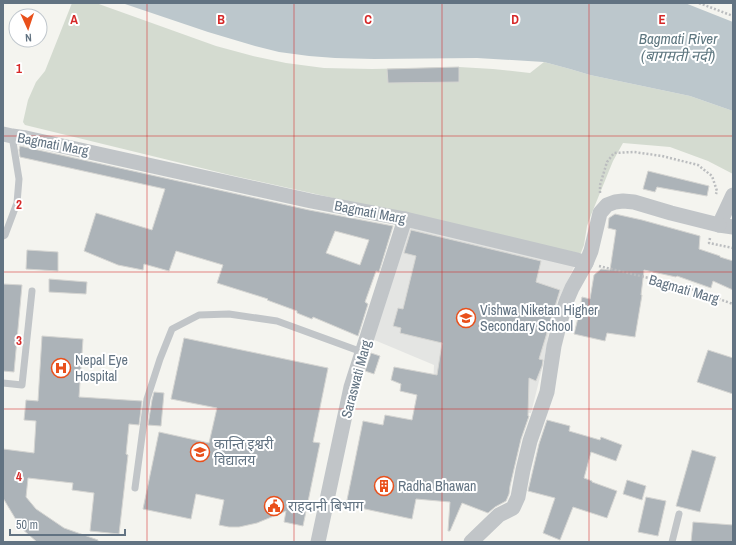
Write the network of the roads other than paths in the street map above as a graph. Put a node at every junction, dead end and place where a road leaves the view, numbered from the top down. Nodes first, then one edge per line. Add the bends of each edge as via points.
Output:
1 (8, 135) edge
2 (733, 195) edge
3 (405, 219) junction
4 (722, 222) edge
5 (3, 236) edge
6 (586, 263) junction
7 (32, 291) dead end
8 (362, 352) junction
9 (3, 383) edge
10 (135, 488) dead end
11 (679, 514) dead end
12 (318, 542) edge
13 (471, 542) edge
14 (672, 542) edge

1 - 3 street, Bagmati Marg
1 - 5 lane via 19,179 17,203
2 - 4 street
3 - 6 street, Bagmati Marg
3 - 8 street, Saraswati Marg
4 - 6 street via 671,213 634,202 622,201 607,205 600,213
6 - 13 street via 572,288 560,322 547,392 530,441 518,497 512,508 499,515
7 - 9 lane via 22,385
8 - 10 lane via 277,321 229,314 199,315 172,330 147,399
8 - 12 street, Saraswati Marg via 351,387
11 - 14 lane

